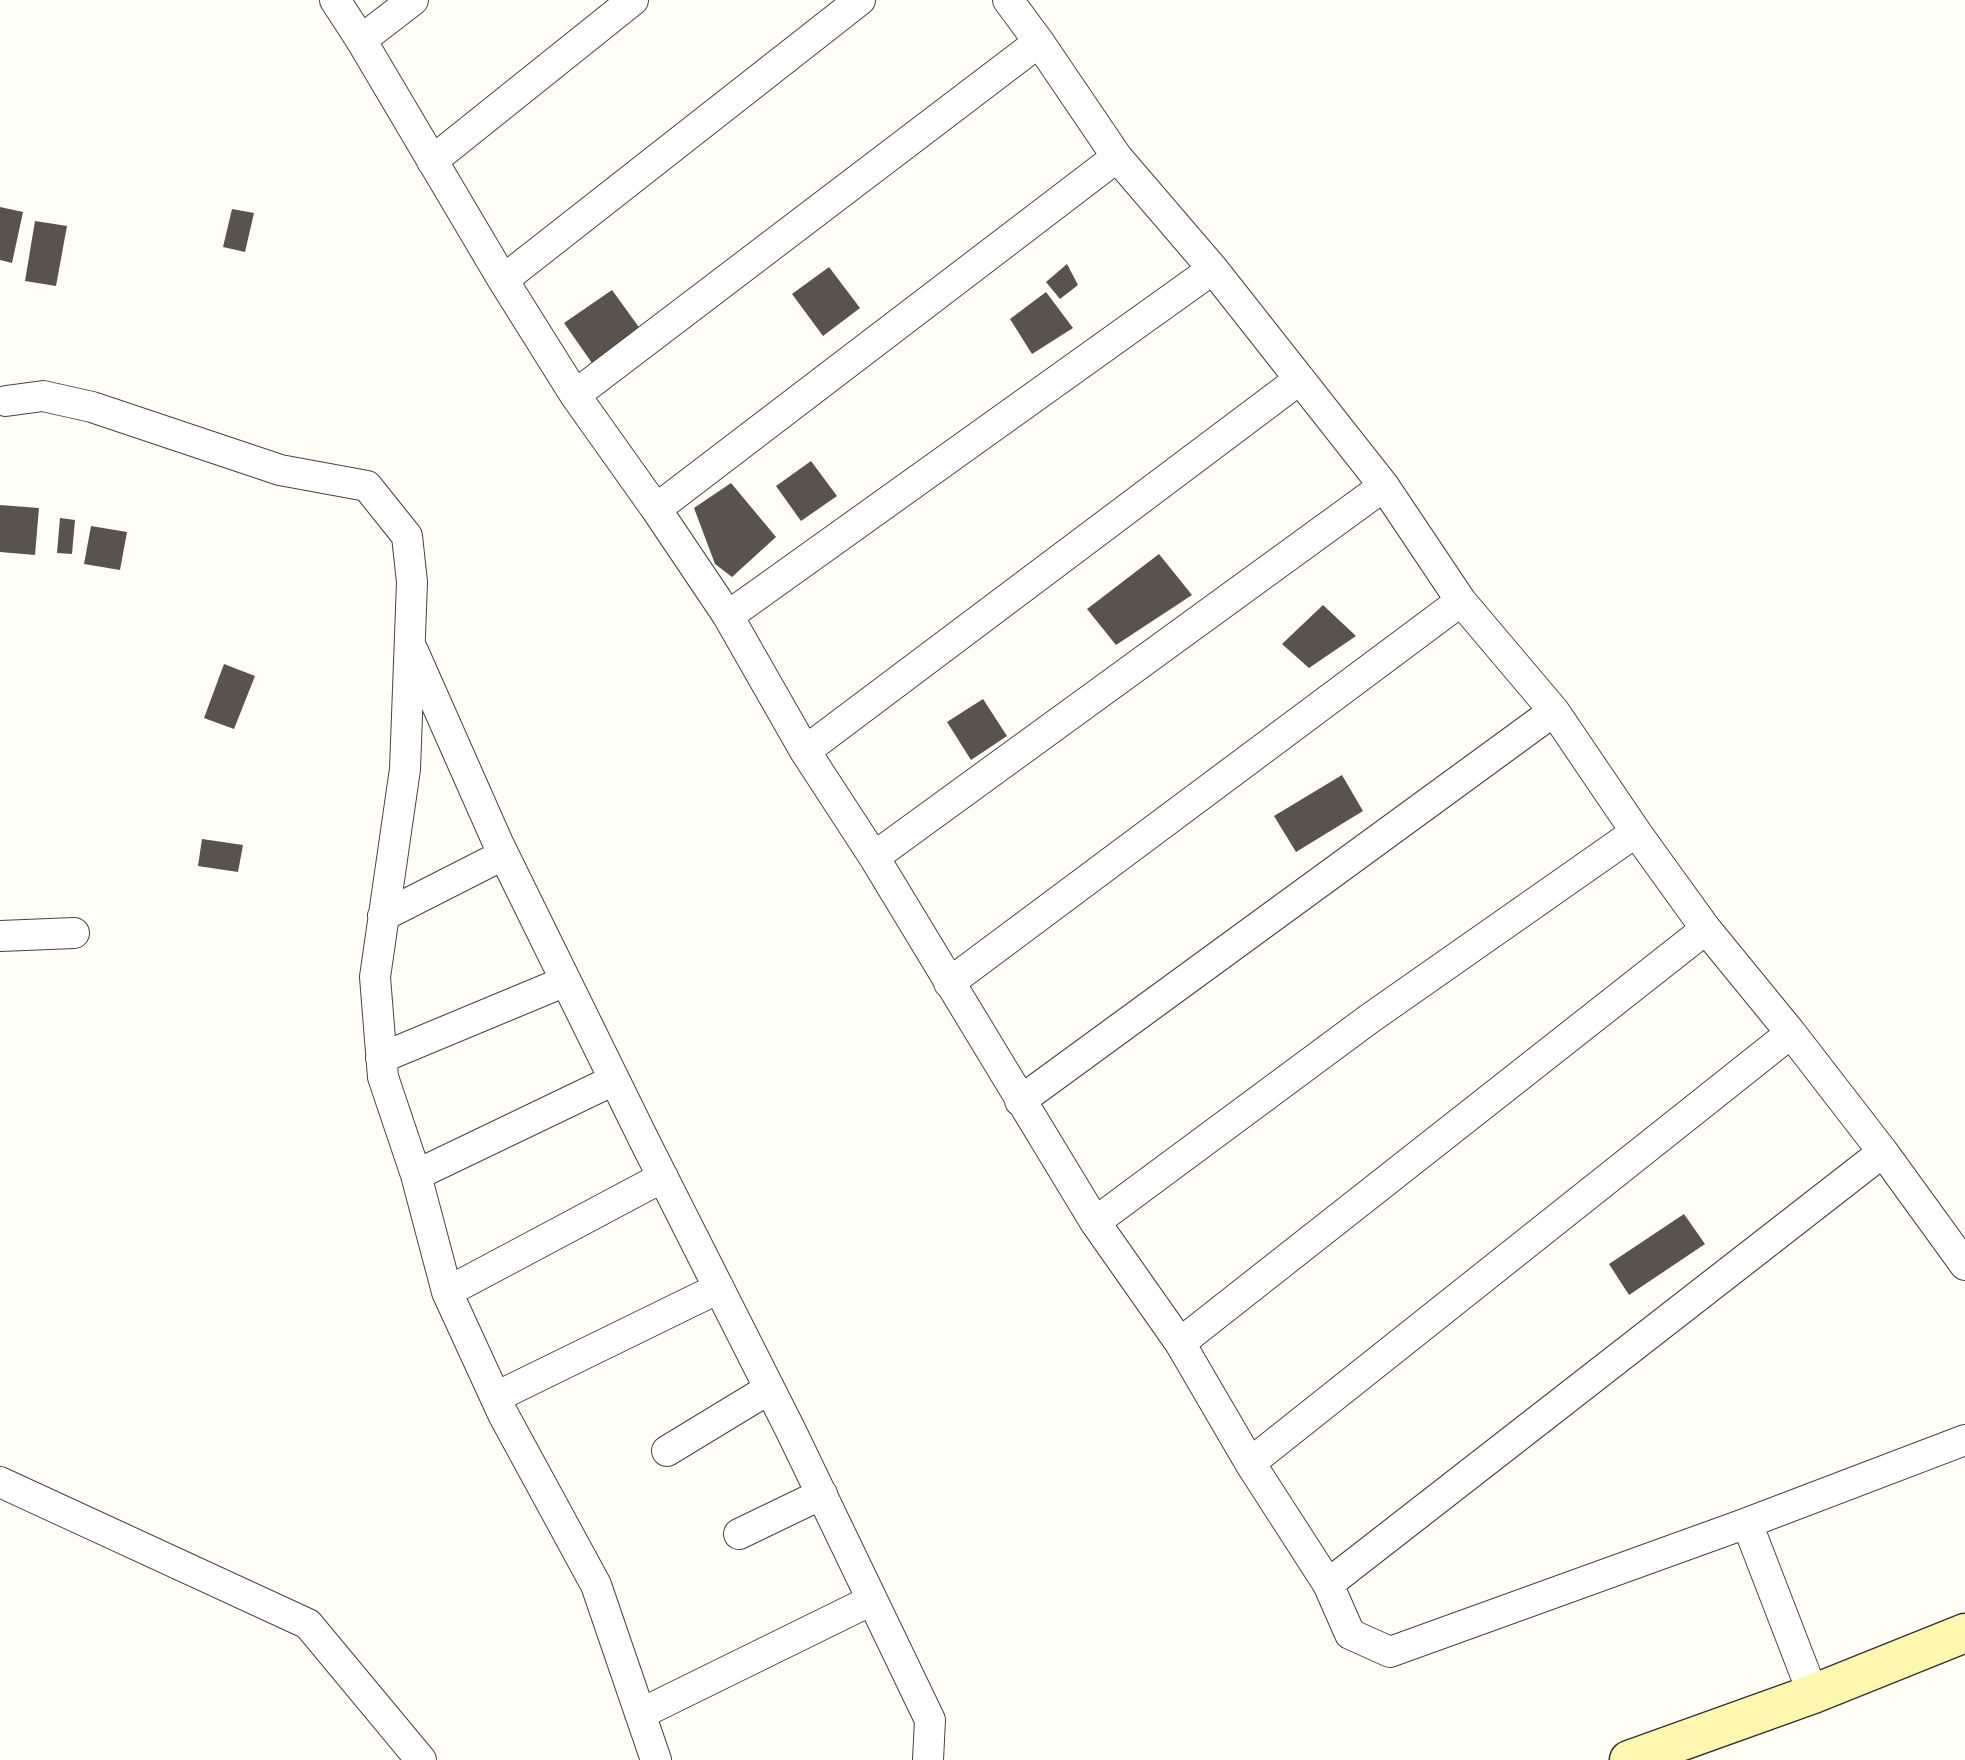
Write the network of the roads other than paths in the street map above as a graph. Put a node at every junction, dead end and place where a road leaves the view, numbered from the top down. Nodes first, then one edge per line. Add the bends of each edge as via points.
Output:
1 (335, 0) edge
2 (412, 0) edge
3 (633, 0) edge
4 (860, 0) edge
5 (1008, 0) edge
6 (361, 40) junction
7 (1039, 42) junction
8 (1117, 157) junction
9 (432, 161) junction
10 (1213, 269) junction
11 (503, 281) junction
12 (1300, 379) junction
13 (575, 395) junction
14 (6, 401) dead end
15 (1384, 486) junction
16 (656, 509) junction
17 (1461, 601) junction
18 (728, 616) junction
19 (410, 643) junction
20 (1554, 711) junction
21 (806, 751) junction
22 (1636, 832) junction
23 (503, 855) junction
24 (874, 858) junction
25 (383, 916) junction
26 (1706, 929) junction
27 (74, 933) dead end
28 (0, 936) edge
29 (566, 981) junction
30 (949, 983) junction
31 (1791, 1033) junction
32 (381, 1058) junction
33 (614, 1080) junction
34 (1020, 1101) junction
35 (1883, 1152) junction
36 (416, 1175) junction
37 (663, 1177) junction
38 (1095, 1222) junction
39 (1965, 1265) edge
40 (719, 1288) junction
41 (447, 1292) junction
42 (1180, 1343) junction
43 (769, 1389) junction
44 (496, 1397) junction
45 (1965, 1440) edge
46 (667, 1451) dead end
47 (1250, 1463) junction
48 (0, 1482) edge
49 (822, 1494) junction
50 (1747, 1523) junction
51 (739, 1534) dead end
52 (1328, 1584) junction
53 (872, 1600) junction
54 (1965, 1633) edge
55 (1813, 1694) junction
56 (640, 1714) junction
57 (421, 1760) edge
58 (656, 1760) edge
59 (928, 1760) edge
60 (1629, 1760) edge

1 - 6 street
2 - 6 street
3 - 9 street
4 - 11 street
5 - 7 street
6 - 9 street
7 - 8 street
7 - 13 street
8 - 10 street
8 - 16 street
9 - 11 street
10 - 12 street
10 - 18 street
11 - 13 street
12 - 15 street
12 - 21 street
13 - 16 street
14 - 19 street via 43,396 92,407 280,470 367,486 407,536 412,582
15 - 17 street
15 - 24 street
16 - 18 street
17 - 20 street
17 - 30 street
18 - 21 street
19 - 23 street
19 - 25 street via 405,769
20 - 22 street
20 - 34 street
21 - 24 street
22 - 26 street
22 - 38 street via 1369,1019
23 - 25 street
23 - 29 street
24 - 30 street
25 - 32 street via 375,977
26 - 31 street
26 - 42 street
27 - 28 street
29 - 32 street
29 - 33 street
30 - 34 street
31 - 35 street
31 - 47 street
32 - 36 street via 383,1077
33 - 36 street
33 - 37 street
34 - 38 street
35 - 39 street
35 - 52 street
36 - 41 street
37 - 40 street
37 - 41 street
38 - 42 street
40 - 43 street
40 - 44 street
41 - 44 street
42 - 47 street
43 - 46 street
43 - 49 street
44 - 56 street via 596,1585
45 - 50 street
47 - 52 street
48 - 57 street via 308,1624
49 - 51 street
49 - 53 street
50 - 52 street via 1390,1652 1350,1634
50 - 55 street
53 - 56 street
53 - 59 street via 930,1720
54 - 55 main road
55 - 60 main road
56 - 58 street

